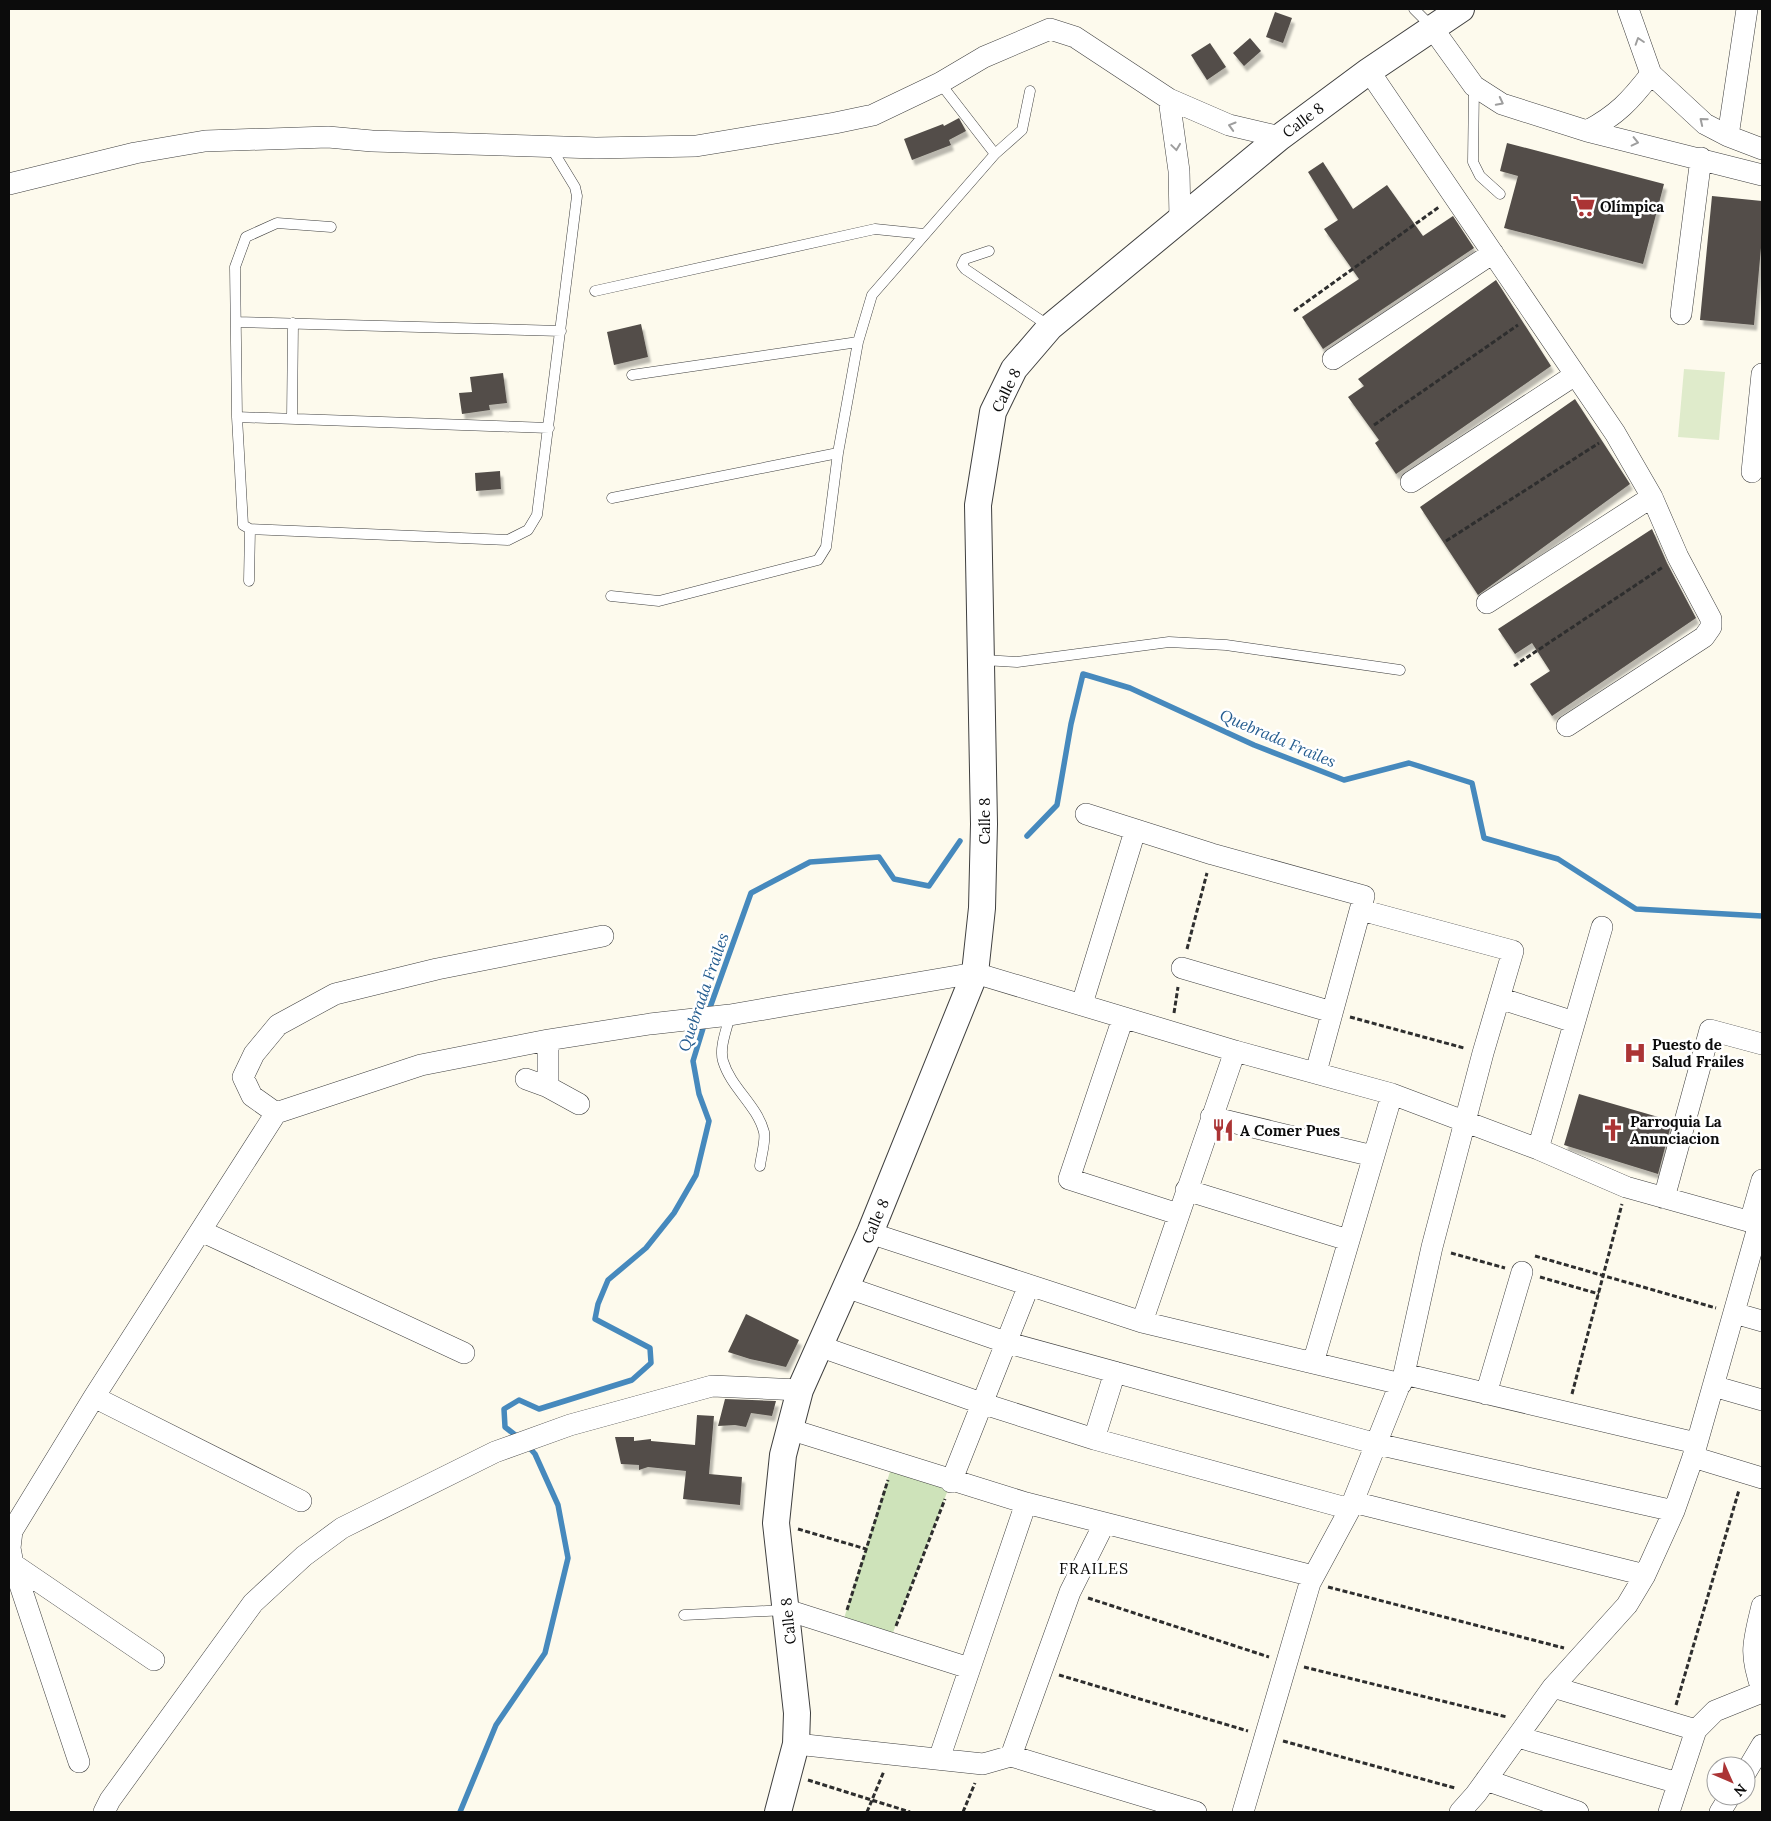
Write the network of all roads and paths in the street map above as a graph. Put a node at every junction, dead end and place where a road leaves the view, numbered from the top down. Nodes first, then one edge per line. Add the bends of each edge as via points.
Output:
1 (1414, 9) edge
2 (1461, 9) edge
3 (1628, 9) edge
4 (1747, 9) edge
5 (1433, 29) junction
6 (1369, 71) junction
7 (1651, 74) junction
8 (940, 83) junction
9 (1474, 86) junction
10 (1030, 91) dead end
11 (1169, 99) junction
12 (1587, 131) junction
13 (1728, 136) junction
14 (1280, 137) junction
15 (550, 145) junction
16 (1762, 149) edge
17 (995, 154) junction
18 (1701, 158) junction
19 (1762, 176) edge
20 (9, 184) edge
21 (1500, 194) dead end
22 (1454, 197) junction
23 (1180, 218) junction
24 (331, 227) dead end
25 (924, 234) junction
26 (989, 251) dead end
27 (1493, 253) junction
28 (595, 291) dead end
29 (1294, 311) dead end
30 (1532, 314) junction
31 (1681, 314) dead end
32 (236, 322) junction
33 (293, 323) junction
34 (1050, 327) junction
35 (561, 331) junction
36 (858, 342) junction
37 (1333, 359) dead end
38 (1762, 374) edge
39 (632, 375) dead end
40 (1575, 375) junction
41 (237, 417) junction
42 (292, 419) junction
43 (1374, 425) dead end
44 (549, 428) junction
45 (1614, 433) junction
46 (838, 453) junction
47 (1752, 472) dead end
48 (1411, 482) dead end
49 (1652, 497) junction
50 (612, 498) dead end
51 (250, 529) junction
52 (1446, 541) dead end
53 (1678, 557) junction
54 (249, 581) dead end
55 (611, 596) dead end
56 (1487, 603) dead end
57 (983, 660) junction
58 (1514, 666) dead end
59 (1400, 670) dead end
60 (1567, 726) dead end
61 (1086, 814) dead end
62 (1135, 830) junction
63 (1212, 854) junction
64 (1361, 910) junction
65 (1602, 927) dead end
66 (603, 936) dead end
67 (1182, 968) junction
68 (975, 973) junction
69 (1499, 998) junction
70 (1082, 1004) junction
71 (1332, 1012) junction
72 (724, 1016) junction
73 (1123, 1018) junction
74 (1574, 1022) junction
75 (1171, 1031) junction
76 (548, 1040) junction
77 (1762, 1044) edge
78 (1235, 1051) junction
79 (1483, 1053) junction
80 (1316, 1072) junction
81 (526, 1079) dead end
82 (548, 1087) junction
83 (1392, 1094) junction
84 (579, 1104) dead end
85 (276, 1113) junction
86 (1211, 1117) junction
87 (1465, 1120) junction
88 (1538, 1149) junction
89 (1373, 1156) junction
90 (760, 1166) dead end
91 (1762, 1180) edge
92 (1626, 1187) junction
93 (1186, 1190) junction
94 (1664, 1198) junction
95 (1178, 1214) junction
96 (1757, 1223) edge
97 (201, 1231) junction
98 (870, 1233) junction
99 (1348, 1240) junction
100 (1522, 1272) joint
101 (1604, 1278) junction
102 (1029, 1285) junction
103 (846, 1286) junction
104 (1734, 1313) junction
105 (1762, 1321) edge
106 (1142, 1322) junction
107 (1005, 1342) junction
108 (818, 1346) junction
109 (464, 1353) dead end
110 (1313, 1363) junction
111 (1115, 1372) junction
112 (1402, 1379) junction
113 (1713, 1386) junction
114 (800, 1390) junction
115 (1486, 1394) junction
116 (94, 1397) junction
117 (1762, 1400) edge
118 (981, 1403) junction
119 (1567, 1412) junction
120 (789, 1429) junction
121 (1094, 1439) junction
122 (1377, 1444) junction
123 (1695, 1450) junction
124 (893, 1462) junction
125 (1753, 1475) edge
126 (952, 1482) junction
127 (301, 1501) dead end
128 (1026, 1503) junction
129 (1352, 1505) junction
130 (1674, 1511) junction
131 (776, 1522) junction
132 (1104, 1524) junction
133 (866, 1549) junction
134 (13, 1564) junction
135 (1645, 1575) junction
136 (1311, 1580) junction
137 (1762, 1606) edge
138 (787, 1610) junction
139 (684, 1615) dead end
140 (841, 1628) junction
141 (889, 1643) junction
142 (1584, 1653) junction
143 (154, 1660) dead end
144 (969, 1668) junction
145 (1553, 1687) junction
146 (1762, 1691) edge
147 (1671, 1723) junction
148 (1696, 1730) junction
149 (1518, 1737) junction
150 (796, 1744) junction
151 (1762, 1745) edge
152 (890, 1754) junction
153 (1011, 1756) junction
154 (1755, 1756) edge
155 (939, 1759) junction
156 (79, 1762) dead end
157 (983, 1764) junction
158 (789, 1774) junction
159 (1486, 1780) junction
160 (1678, 1783) junction
161 (873, 1800) junction
162 (104, 1812) edge
163 (778, 1812) edge
164 (868, 1812) edge
165 (910, 1812) edge
166 (964, 1812) edge
167 (1196, 1812) edge
168 (1243, 1812) edge
169 (1460, 1812) edge
170 (1578, 1812) edge
171 (1669, 1812) edge

1 - 5 lane
2 - 5 street, Calle 8
7 -> 3 street
4 - 13 street
5 - 6 street, Calle 8
5 - 9 street
6 - 14 street, Calle 8
6 - 22 street
7 - 12 street via 1612,118
13 -> 7 street via 1705,124
8 - 11 street via 984,56 1050,30 1075,37
8 - 15 street via 873,115 696,146 596,148
8 - 17 lane
9 -> 12 street via 1502,104
9 - 21 lane via 1473,162 1480,176
10 - 17 lane via 1022,130
14 -> 11 street via 1229,125
11 -> 23 street via 1180,171
12 -> 18 street
13 - 16 street
14 - 23 street, Calle 8
15 - 20 street via 328,137 205,141 135,153
15 - 35 lane via 576,196
17 - 25 lane
18 - 19 street
18 - 31 street
22 - 27 street
22 - 29 path
23 - 34 street, Calle 8
24 - 32 lane via 277,223 246,237 235,267
25 - 28 lane via 875,229
25 - 36 lane via 872,295
26 - 34 lane via 965,259 962,265
27 - 30 street
27 - 37 street
30 - 40 street
30 - 43 path
32 - 33 lane
32 - 41 lane
33 - 35 lane
33 - 42 lane
34 - 57 street, Calle 8 via 1014,369 993,412 978,505
35 - 44 lane
36 - 39 lane
36 - 46 lane
38 - 47 street
40 - 45 street
40 - 48 street
41 - 42 lane
41 - 51 lane via 242,525
42 - 44 lane
44 - 51 lane via 537,515 528,530 508,540
45 - 49 street
45 - 52 path
46 - 50 lane
46 - 55 lane via 826,546 818,560 659,601
49 - 53 street
49 - 56 street
51 - 54 lane
53 - 58 path
53 - 60 street via 1711,619 1711,627 1704,637
57 - 59 lane via 1017,662 1168,642 1226,645
57 - 68 street, Calle 8 via 982,908
61 - 62 street
62 - 63 street
62 - 70 street
63 - 64 street via 1364,896
63 - 67 path
64 - 69 street via 1514,951
64 - 71 street
65 - 74 street
66 - 85 street via 437,969 326,998 278,1025 254,1054 243,1077 252,1096
67 - 71 street
67 - 75 path
68 - 70 street
68 - 72 street
68 - 98 street, Calle 8
69 - 74 street
69 - 79 street
70 - 73 street
71 - 79 path
71 - 80 street
72 - 76 street
72 - 90 lane via 722,1060 735,1085 756,1113 764,1133
73 - 75 street
73 - 95 street via 1069,1179
74 - 88 street
75 - 78 street
76 - 82 street
76 - 85 street via 421,1065
77 - 94 street via 1710,1030
78 - 80 street
78 - 86 street
79 - 87 street
80 - 83 street
81 - 82 street
82 - 84 street
83 - 87 street
83 - 89 street
85 - 97 street
86 - 89 street
86 - 93 street
87 - 88 street
87 - 112 street
88 - 92 street
89 - 99 street
91 - 96 street
92 - 94 street
92 - 101 path
93 - 95 street
93 - 99 street
94 - 96 street
95 - 106 street
96 - 104 street
97 - 109 street
97 - 116 street
98 - 102 street
98 - 103 street, Calle 8
99 - 110 street
100 - 101 path via 1527,1254
100 - 115 street
101 - 104 path
101 - 119 path
102 - 106 street
102 - 107 street
103 - 107 street
103 - 108 street, Calle 8
104 - 105 street
104 - 113 street
106 - 110 street
107 - 111 street
107 - 118 street
108 - 114 street, Calle 8
108 - 118 street
110 - 112 street
111 - 121 street
111 - 122 street
112 - 115 street
112 - 122 street
113 - 117 street
113 - 123 street
114 - 120 street, Calle 8
114 - 162 street via 712,1386 570,1425 495,1452 342,1528 304,1556 253,1603
115 - 119 street
116 - 127 street
116 - 134 street via 12,1531 10,1548
118 - 121 street
118 - 126 street
119 - 123 street
120 - 124 street
120 - 131 street, Calle 8
121 - 129 street
122 - 129 street
122 - 130 street
123 - 125 street
123 - 130 street
124 - 126 street
124 - 133 path
125 - 147 path
126 - 128 street
126 - 141 path
128 - 132 street
128 - 144 street
129 - 135 street
129 - 136 street
130 - 135 street
131 - 133 path
131 - 138 street, Calle 8
132 - 136 street
132 - 153 street via 1070,1592
133 - 140 path
134 - 143 street
134 - 156 street
135 - 142 street via 1628,1605
136 - 142 path
136 - 168 street
137 - 146 street via 1752,1647 1753,1665
138 - 139 lane
138 - 140 street
138 - 150 street, Calle 8
140 - 141 street
141 - 144 street
142 - 145 street
144 - 155 street
145 - 147 street
145 - 149 street
146 - 148 street via 1715,1711
147 - 148 street
148 - 160 street
149 - 159 street
149 - 160 street
150 - 152 street
150 - 158 street, Calle 8
151 - 154 street
152 - 155 street
152 - 161 path
153 - 157 street
153 - 167 street
155 - 157 street
157 - 166 path
158 - 161 path
158 - 163 street, Calle 8
159 - 169 street
159 - 170 street
160 - 171 street
161 - 164 path
161 - 165 path

